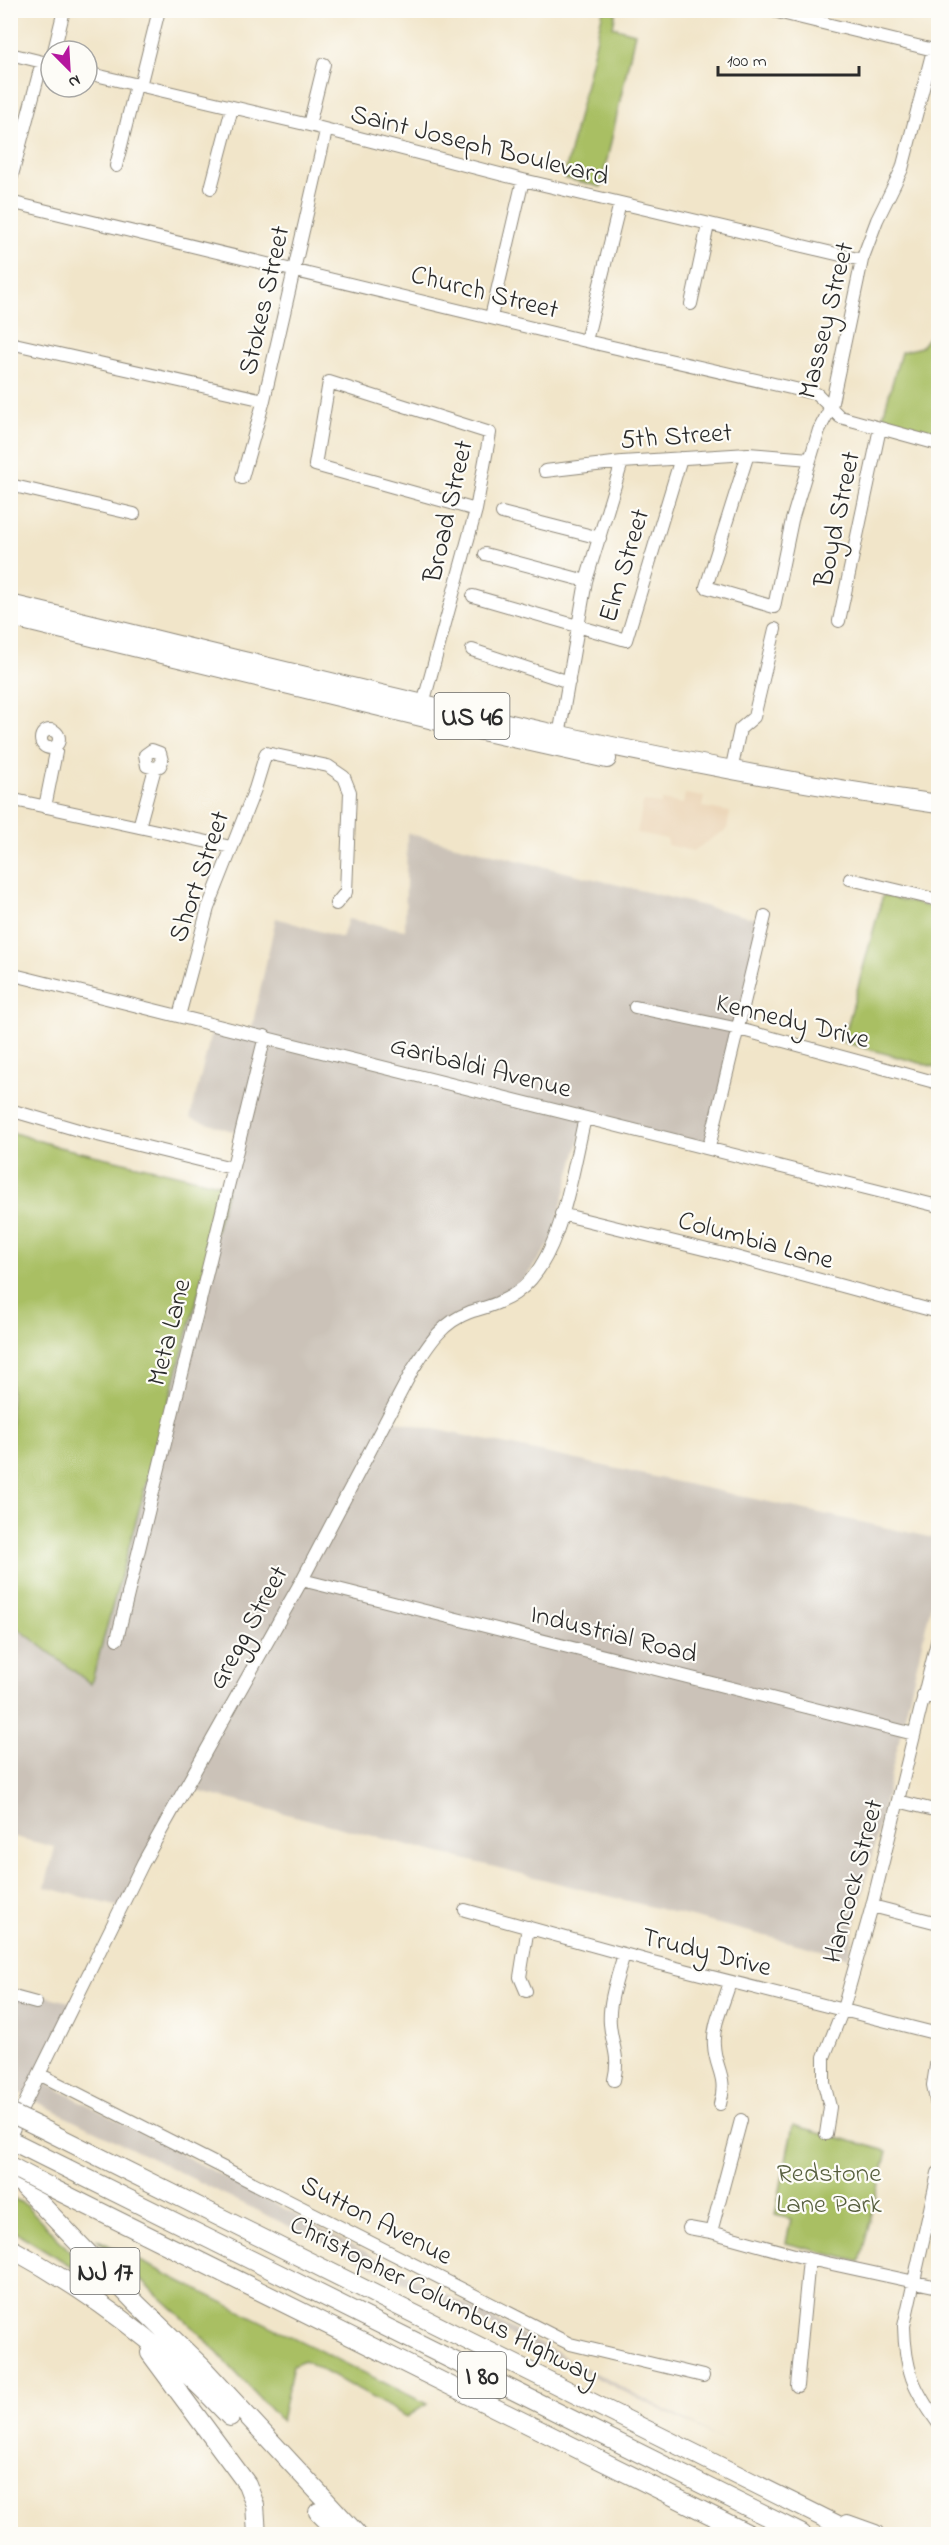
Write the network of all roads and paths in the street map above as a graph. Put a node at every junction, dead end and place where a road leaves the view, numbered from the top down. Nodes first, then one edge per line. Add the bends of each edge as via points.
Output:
1 (64, 10) edge
2 (159, 10) edge
3 (769, 10) edge
4 (799, 14) edge
5 (57, 39) edge
6 (936, 50) edge
7 (10, 54) edge
8 (39, 61) edge
9 (324, 64) dead end
10 (99, 76) edge
11 (138, 85) junction
12 (39, 91) edge
13 (231, 108) junction
14 (309, 126) junction
15 (326, 131) junction
16 (116, 166) dead end
17 (523, 180) junction
18 (10, 183) edge
19 (211, 188) dead end
20 (10, 202) edge
21 (621, 203) junction
22 (708, 225) junction
23 (862, 260) junction
24 (295, 270) junction
25 (691, 304) dead end
26 (491, 317) junction
27 (586, 341) junction
28 (10, 343) edge
29 (264, 400) junction
30 (831, 407) junction
31 (880, 428) junction
32 (939, 444) edge
33 (748, 454) junction
34 (681, 458) junction
35 (810, 459) junction
36 (622, 462) junction
37 (545, 471) dead end
38 (242, 478) dead end
39 (10, 485) edge
40 (476, 510) junction
41 (502, 513) dead end
42 (134, 514) dead end
43 (600, 538) junction
44 (485, 554) dead end
45 (586, 581) junction
46 (473, 596) dead end
47 (10, 604) edge
48 (10, 617) edge
49 (839, 621) dead end
50 (579, 627) junction
51 (775, 629) dead end
52 (472, 650) dead end
53 (569, 682) junction
54 (423, 704) junction
55 (559, 736) junction
56 (54, 748) dead end
57 (154, 768) dead end
58 (731, 771) junction
59 (10, 799) edge
60 (939, 804) edge
61 (45, 807) junction
62 (939, 815) edge
63 (139, 827) junction
64 (231, 847) junction
65 (850, 879) dead end
66 (939, 900) edge
67 (336, 904) dead end
68 (765, 916) dead end
69 (10, 974) edge
70 (635, 1007) dead end
71 (179, 1016) junction
72 (739, 1029) junction
73 (266, 1036) junction
74 (939, 1083) edge
75 (10, 1110) edge
76 (585, 1118) junction
77 (709, 1147) junction
78 (232, 1168) junction
79 (939, 1206) edge
80 (561, 1214) junction
81 (939, 1312) edge
82 (302, 1580) junction
83 (939, 1638) edge
84 (117, 1639) dead end
85 (923, 1695) junction
86 (939, 1699) edge
87 (914, 1734) junction
88 (898, 1801) junction
89 (939, 1811) edge
90 (872, 1906) junction
91 (465, 1910) dead end
92 (939, 1923) edge
93 (528, 1927) junction
94 (624, 1954) junction
95 (730, 1982) junction
96 (526, 1991) dead end
97 (10, 1996) edge
98 (36, 2003) dead end
99 (843, 2009) junction
100 (939, 2034) edge
101 (939, 2054) edge
102 (41, 2075) junction
103 (614, 2080) dead end
104 (720, 2104) dead end
105 (939, 2111) edge
106 (16, 2112) edge
107 (741, 2120) dead end
108 (10, 2121) edge
109 (826, 2134) dead end
110 (16, 2142) edge
111 (10, 2160) edge
112 (14, 2173) edge
113 (939, 2173) edge
114 (162, 2214) junction
115 (688, 2228) dead end
116 (711, 2232) junction
117 (10, 2248) edge
118 (809, 2259) junction
119 (914, 2281) junction
120 (939, 2287) edge
121 (390, 2303) junction
122 (129, 2325) junction
123 (703, 2376) dead end
124 (797, 2386) dead end
125 (939, 2423) edge
126 (779, 2496) junction
127 (705, 2513) junction
128 (257, 2535) edge
129 (340, 2535) edge
130 (357, 2535) edge
131 (727, 2535) edge
132 (749, 2535) edge
133 (802, 2535) edge
134 (856, 2535) edge
135 (875, 2535) edge

1 - 5 street
2 - 11 street
3 - 4 street
4 - 6 street
6 - 23 street, Massey Street via 902,169
7 - 8 street
9 - 14 street
10 - 11 street, Saint Joseph Boulevard
11 - 13 street, Saint Joseph Boulevard
11 - 16 street
12 - 18 street
13 - 14 street, Saint Joseph Boulevard
13 - 19 street
14 - 15 street, Saint Joseph Boulevard
15 - 17 street, Saint Joseph Boulevard
15 - 24 street, Stokes Street
17 - 21 street, Saint Joseph Boulevard
17 - 26 street
20 - 24 street, Church Street
21 - 22 street, Saint Joseph Boulevard
21 - 27 street
22 - 23 street, Saint Joseph Boulevard
22 - 25 street
23 - 30 street, Massey Street
24 - 26 street, Church Street
24 - 29 street, Stokes Street
26 - 27 street, Church Street
27 - 30 street, Church Street via 817,394
28 - 29 street
29 - 38 street, Stokes Street
30 - 31 street, Church Street via 840,417
30 - 35 street, Massey Street
31 - 32 street, Church Street
31 - 49 street, Boyd Street
33 - 34 street, 5th Street
33 - 35 street, 5th Street
33 - 35 street, Massey Street via 706,587 774,607 792,520
34 - 36 street, 5th Street
34 - 50 street, Elm Street via 626,640
36 - 37 street, 5th Street
36 - 43 street
39 - 42 street
40 - 40 street, Broad Street via 490,433 329,382 315,465
40 - 54 street, Broad Street
41 - 43 street
43 - 45 street
44 - 45 street
45 - 50 street
46 - 50 street
47 - 54 highway, US 46
48 - 62 highway, US 46 via 579,753 761,788
50 - 53 street
51 - 58 street via 754,717 740,729
52 - 53 street
53 - 55 street
54 - 55 highway, US 46
55 - 58 highway, US 46
56 - 61 street
57 - 63 street
58 - 60 highway, US 46
59 - 61 street
61 - 63 street
63 - 64 street
64 - 67 street, Short Street via 266,753 328,766 348,784 350,801 346,892
64 - 71 street, Short Street via 208,908
65 - 66 street
68 - 72 street
69 - 71 street, Garibaldi Avenue
70 - 72 street, Kennedy Drive
71 - 73 street, Garibaldi Avenue
72 - 74 street, Kennedy Drive
72 - 77 street
73 - 76 street, Garibaldi Avenue
73 - 78 street, Meta Lane
75 - 78 street
76 - 77 street, Garibaldi Avenue
76 - 80 street, Gregg Street
77 - 79 street, Garibaldi Avenue
78 - 84 street, Meta Lane
80 - 81 street, Columbia Lane
80 - 82 street, Gregg Street via 553,1246 530,1282 500,1303 454,1319 432,1337
82 - 87 street, Industrial Road
82 - 102 street, Gregg Street via 143,1863
83 - 85 street, Hancock Street
85 - 86 street
85 - 87 street, Hancock Street
87 - 88 street, Hancock Street
88 - 89 street
88 - 90 street, Hancock Street
90 - 92 street
90 - 99 street, Hancock Street
91 - 93 street, Trudy Drive
93 - 94 street, Trudy Drive
93 - 96 street via 520,1977
94 - 95 street, Trudy Drive
94 - 103 street via 610,2011 617,2060
95 - 99 street, Trudy Drive
95 - 104 street via 714,2035 724,2083
97 - 98 street
99 - 100 street, Trudy Drive
99 - 109 street, Hancock Street via 824,2057 824,2083 830,2107
101 - 105 street via 933,2085
102 - 106 street, Gregg Street
102 - 123 street, Sutton Avenue via 570,2344
106 - 108 street, Gregg Street
106 - 110 street, Gregg Street
106 - 121 highway, Christopher Columbus Highway / I 80, bridge
107 - 116 street
110 - 114 highway, Christopher Columbus Highway / I 80
111 - 112 street
112 - 127 highway, I 80, bridge via 50,2187
112 - 130 highway, NJ 17
113 - 119 street
114 - 121 highway via 197,2222
114 - 133 highway, Christopher Columbus Highway / I 80
115 - 116 street
116 - 118 street
117 - 122 highway, NJ 17 via 61,2277
118 - 119 street
118 - 124 street
119 - 120 street
119 - 125 street via 904,2326 907,2365 917,2393
121 - 126 highway, Christopher Columbus Highway / I 80
122 - 128 highway via 247,2484 255,2505
122 - 129 highway, NJ 17 via 214,2400
126 - 134 highway, Christopher Columbus Highway / I 80
126 - 135 highway
127 - 131 highway
127 - 132 highway, I 80

